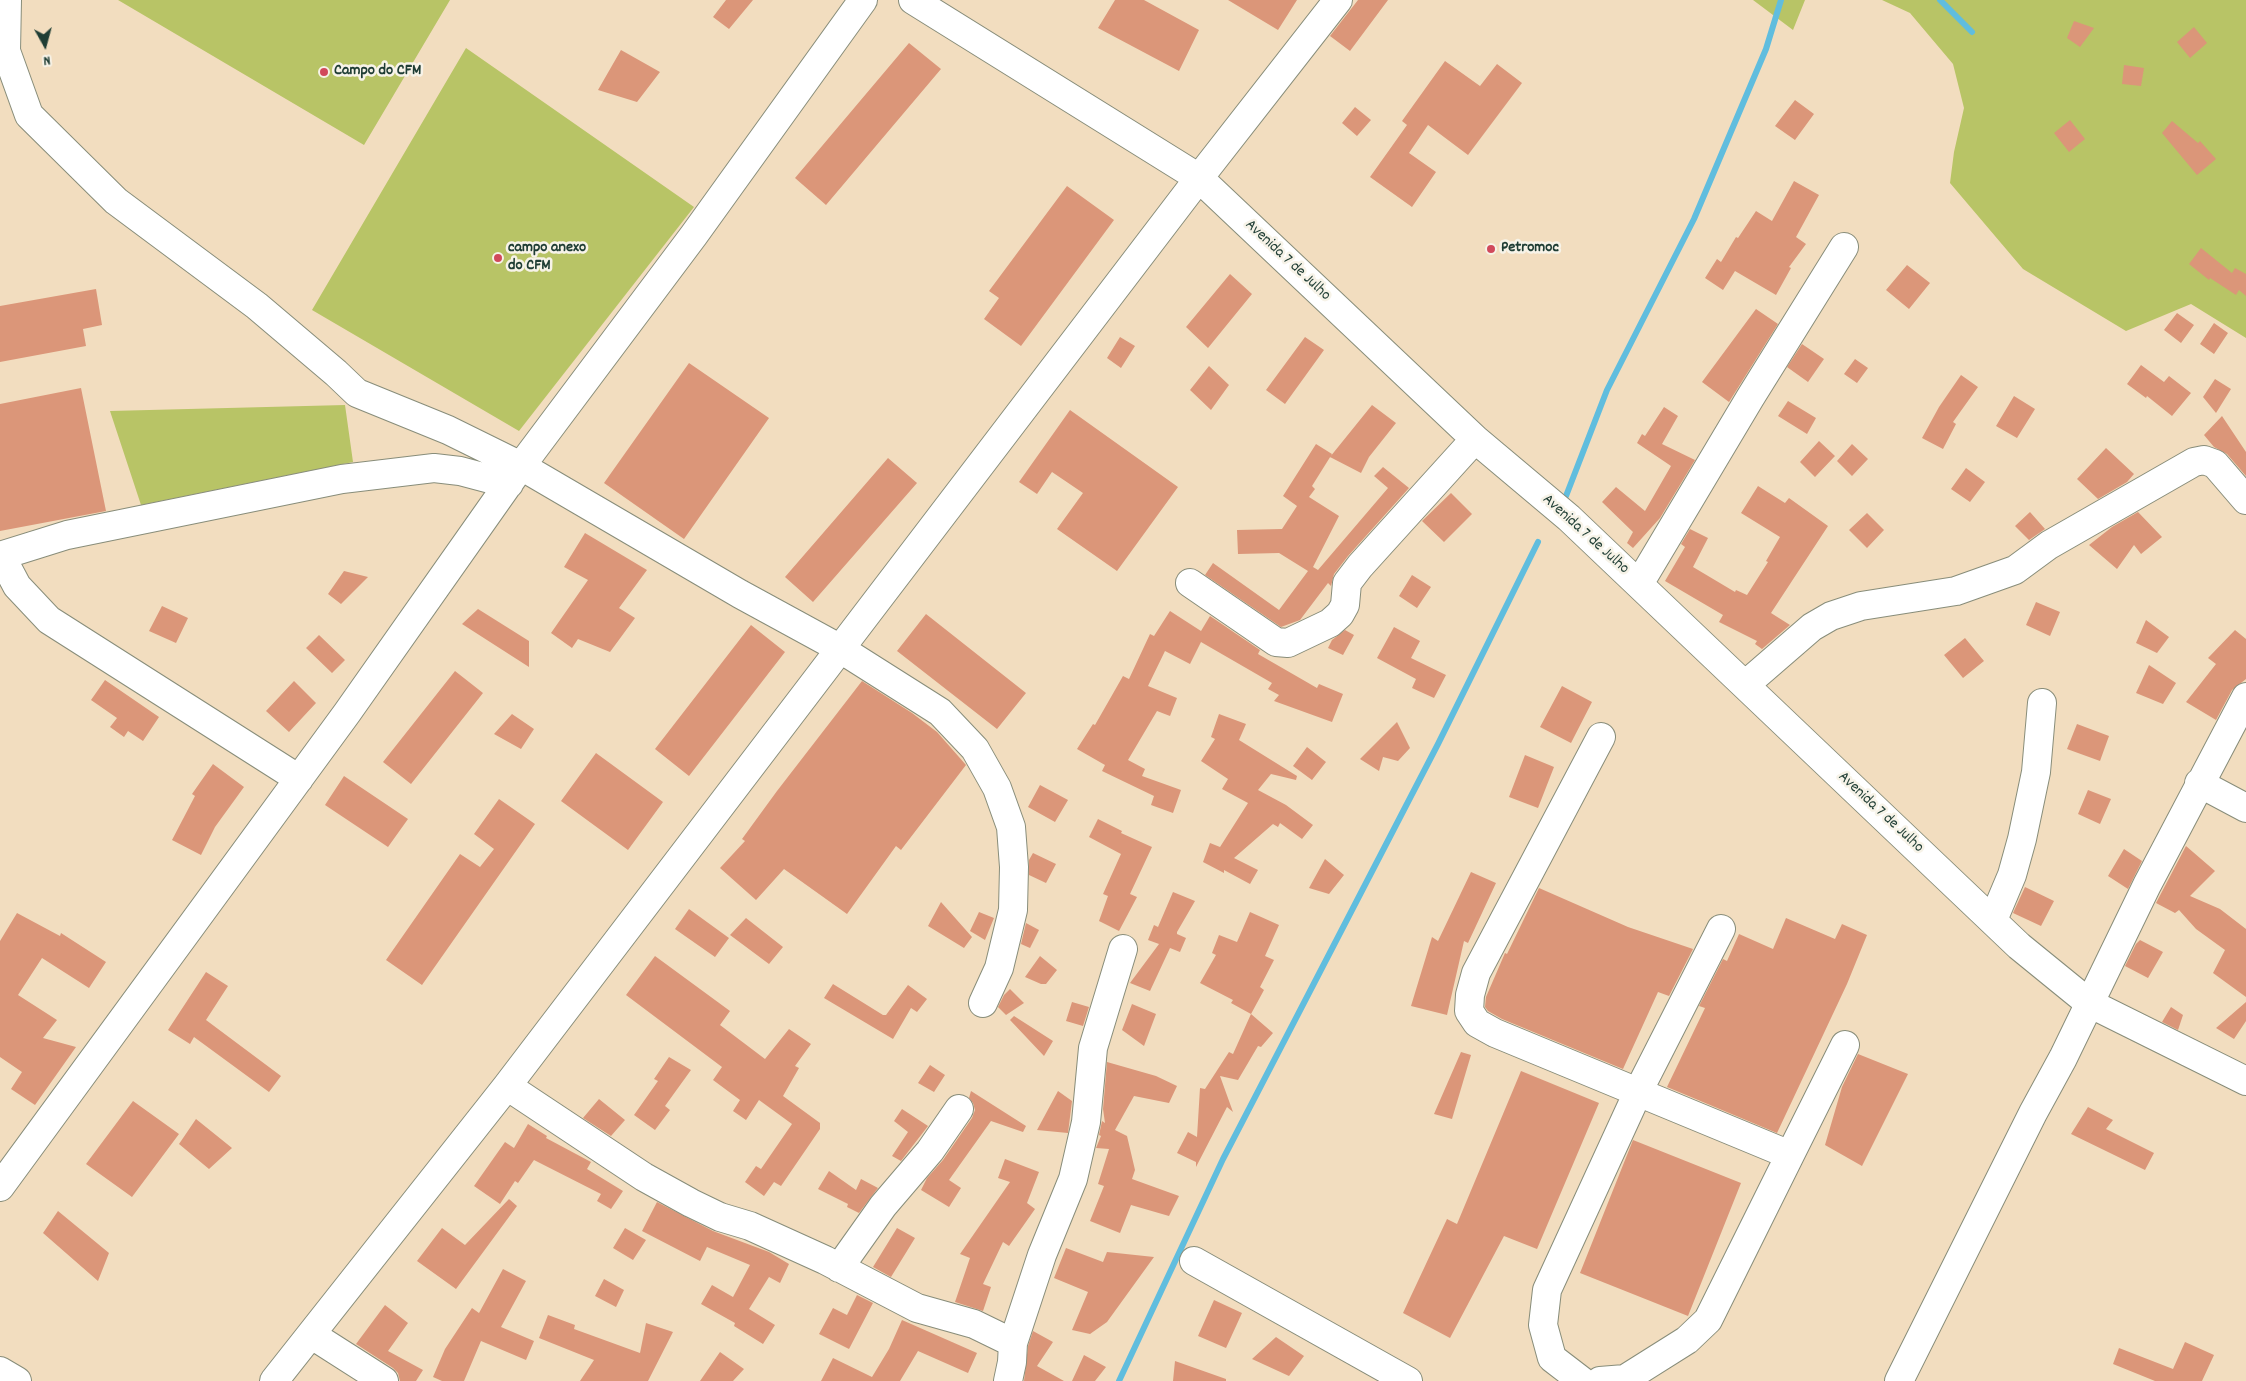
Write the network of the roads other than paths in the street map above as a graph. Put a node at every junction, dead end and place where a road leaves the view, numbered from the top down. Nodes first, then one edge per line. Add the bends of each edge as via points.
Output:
1 (7, 0) edge
2 (863, 0) edge
3 (913, 0) edge
4 (1338, 0) edge
5 (1199, 178) junction
6 (1844, 247) dead end
7 (1475, 439) junction
8 (515, 475) junction
9 (2246, 500) edge
10 (0, 558) edge
11 (1190, 583) dead end
12 (1639, 584) junction
13 (839, 648) junction
14 (1745, 685) junction
15 (2246, 698) edge
16 (2042, 703) dead end
17 (1602, 737) dead end
18 (298, 779) junction
19 (2199, 783) junction
20 (2246, 808) edge
21 (1993, 920) junction
22 (1722, 929) dead end
23 (1122, 949) dead end
24 (982, 1003) dead end
25 (2089, 1003) junction
26 (1845, 1046) dead end
27 (2246, 1081) edge
28 (507, 1086) junction
29 (1638, 1092) junction
30 (959, 1108) dead end
31 (1790, 1155) junction
32 (0, 1187) edge
33 (1194, 1261) dead end
34 (840, 1268) junction
35 (312, 1335) junction
36 (1013, 1344) junction
37 (0, 1371) edge
38 (17, 1381) edge
39 (274, 1381) edge
40 (384, 1381) edge
41 (1008, 1381) edge
42 (1408, 1381) edge
43 (1582, 1381) edge
44 (1600, 1381) edge
45 (1899, 1381) edge

1 - 8 street via 6,50 29,115 116,201 257,306 357,393 448,430
2 - 8 street via 694,235
3 - 5 street, Avenida 7 de Julho
4 - 5 street
5 - 7 street, Avenida 7 de Julho
5 - 13 street
6 - 12 street
7 - 11 street via 1360,566 1347,583 1340,614 1322,627 1288,643 1276,642
7 - 12 street, Avenida 7 de Julho via 1569,518
8 - 10 street via 434,468 342,479 67,535
8 - 13 street
8 - 18 street
9 - 14 street via 2215,464 2204,460 2194,462 2049,544 2016,570 1956,591 1889,600 1831,616 1812,627
10 - 18 street via 17,586 49,620
12 - 14 street, Avenida 7 de Julho
13 - 24 street via 940,712 975,749 997,788 1012,826 1013,910 999,968
13 - 28 street
14 - 21 street, Avenida 7 de Julho
15 - 19 street
16 - 21 street via 2036,772 2022,839 2012,875
17 - 29 street via 1476,974 1469,1011 1477,1023 1495,1033
18 - 32 street
19 - 20 street
19 - 25 street
21 - 25 street, Avenida 7 de Julho
22 - 29 street
23 - 36 street via 1093,1048 1086,1122 1073,1179 1042,1254
25 - 27 street, Avenida 7 de Julho
25 - 45 street
26 - 31 street
28 - 34 street via 644,1177 720,1216 750,1226
28 - 35 street
29 - 31 street
29 - 43 street via 1547,1290 1543,1326 1552,1358
30 - 34 street
31 - 44 street via 1708,1320 1687,1340 1626,1379
33 - 42 street
34 - 36 street via 917,1308 974,1324
35 - 39 street
35 - 40 street
36 - 41 street
37 - 38 street

